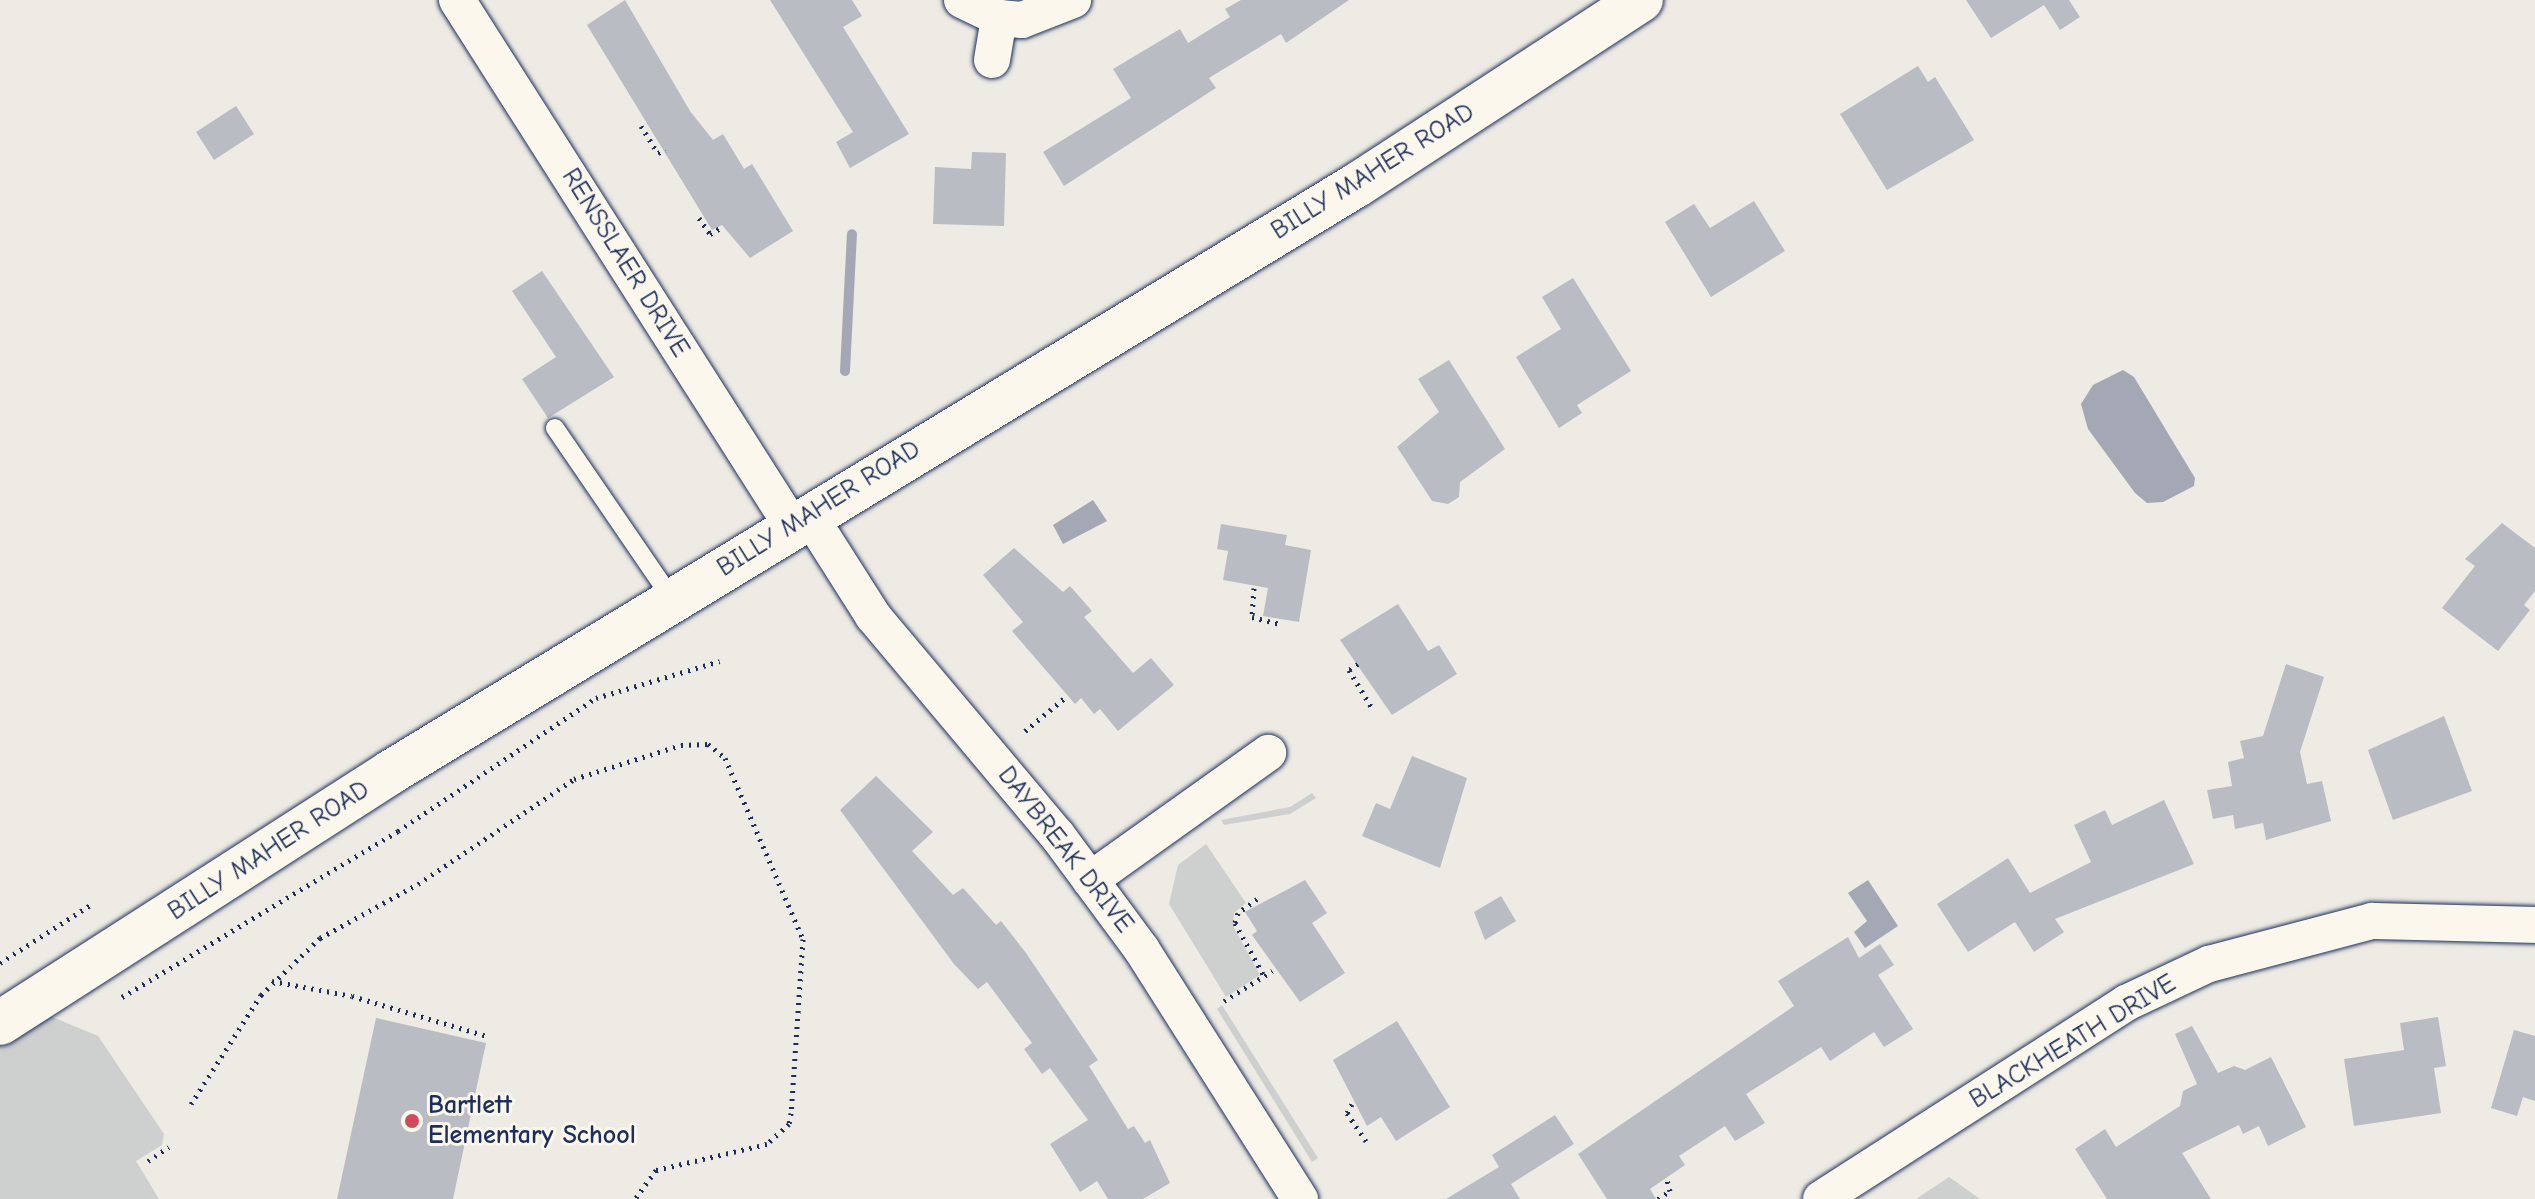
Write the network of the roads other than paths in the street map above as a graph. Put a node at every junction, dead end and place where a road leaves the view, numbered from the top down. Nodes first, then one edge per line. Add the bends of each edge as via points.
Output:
1 (457, 0) edge
2 (962, 0) edge
3 (1073, 0) edge
4 (1641, 0) edge
5 (999, 18) junction
6 (992, 60) dead end
7 (555, 428) dead end
8 (801, 521) junction
9 (672, 599) junction
10 (1268, 753) dead end
11 (1090, 880) junction
12 (2535, 925) edge
13 (0, 1023) edge
14 (1300, 1199) edge
15 (1821, 1199) edge

1 - 8 street, RENSSLAER DRIVE
2 - 5 street
3 - 5 street via 1032,17
4 - 8 main road, BILLY MAHER ROAD via 1357,185
5 - 6 street
7 - 9 lane
8 - 9 main road, BILLY MAHER ROAD
8 - 11 street, DAYBREAK DRIVE
9 - 13 main road, BILLY MAHER ROAD
10 - 11 street
11 - 14 street, DAYBREAK DRIVE via 1142,950
12 - 15 street, BLACKHEATH DRIVE via 2372,921 2209,964 2118,1008

